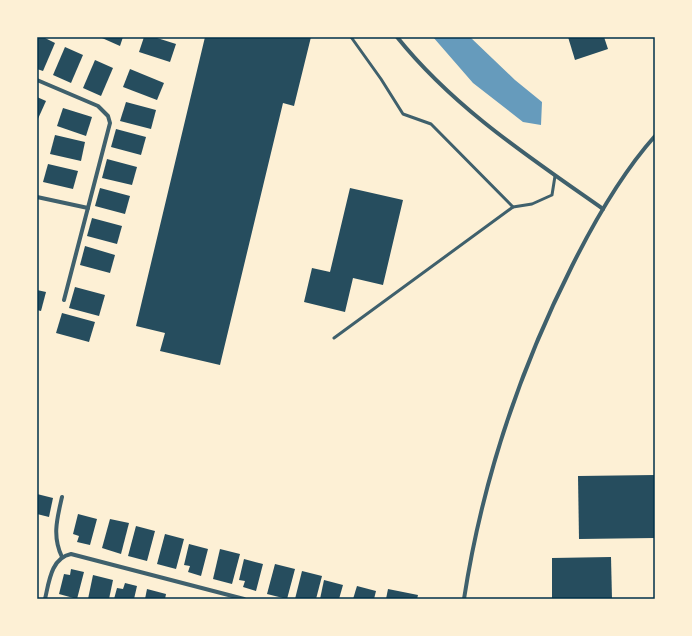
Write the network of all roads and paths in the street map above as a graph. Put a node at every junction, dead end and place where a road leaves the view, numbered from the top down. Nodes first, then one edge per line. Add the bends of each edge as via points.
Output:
1 (351, 37) edge
2 (397, 37) edge
3 (37, 80) edge
4 (655, 136) edge
5 (555, 176) junction
6 (37, 197) edge
7 (513, 207) junction
8 (88, 208) junction
9 (603, 209) junction
10 (64, 300) dead end
11 (334, 338) dead end
12 (62, 497) dead end
13 (62, 557) junction
14 (45, 599) edge
15 (244, 599) edge
16 (464, 599) edge

1 - 7 lane via 403,114 431,124
2 - 5 street via 454,98
3 - 8 street via 98,106 108,116 109,130
4 - 9 street via 632,164
5 - 7 lane via 552,195 532,204
5 - 9 street
6 - 8 street
7 - 11 lane
8 - 10 street
9 - 16 street via 558,295 524,371 509,413 481,509
12 - 13 street via 55,531
13 - 14 street via 54,567
13 - 15 street via 76,554

